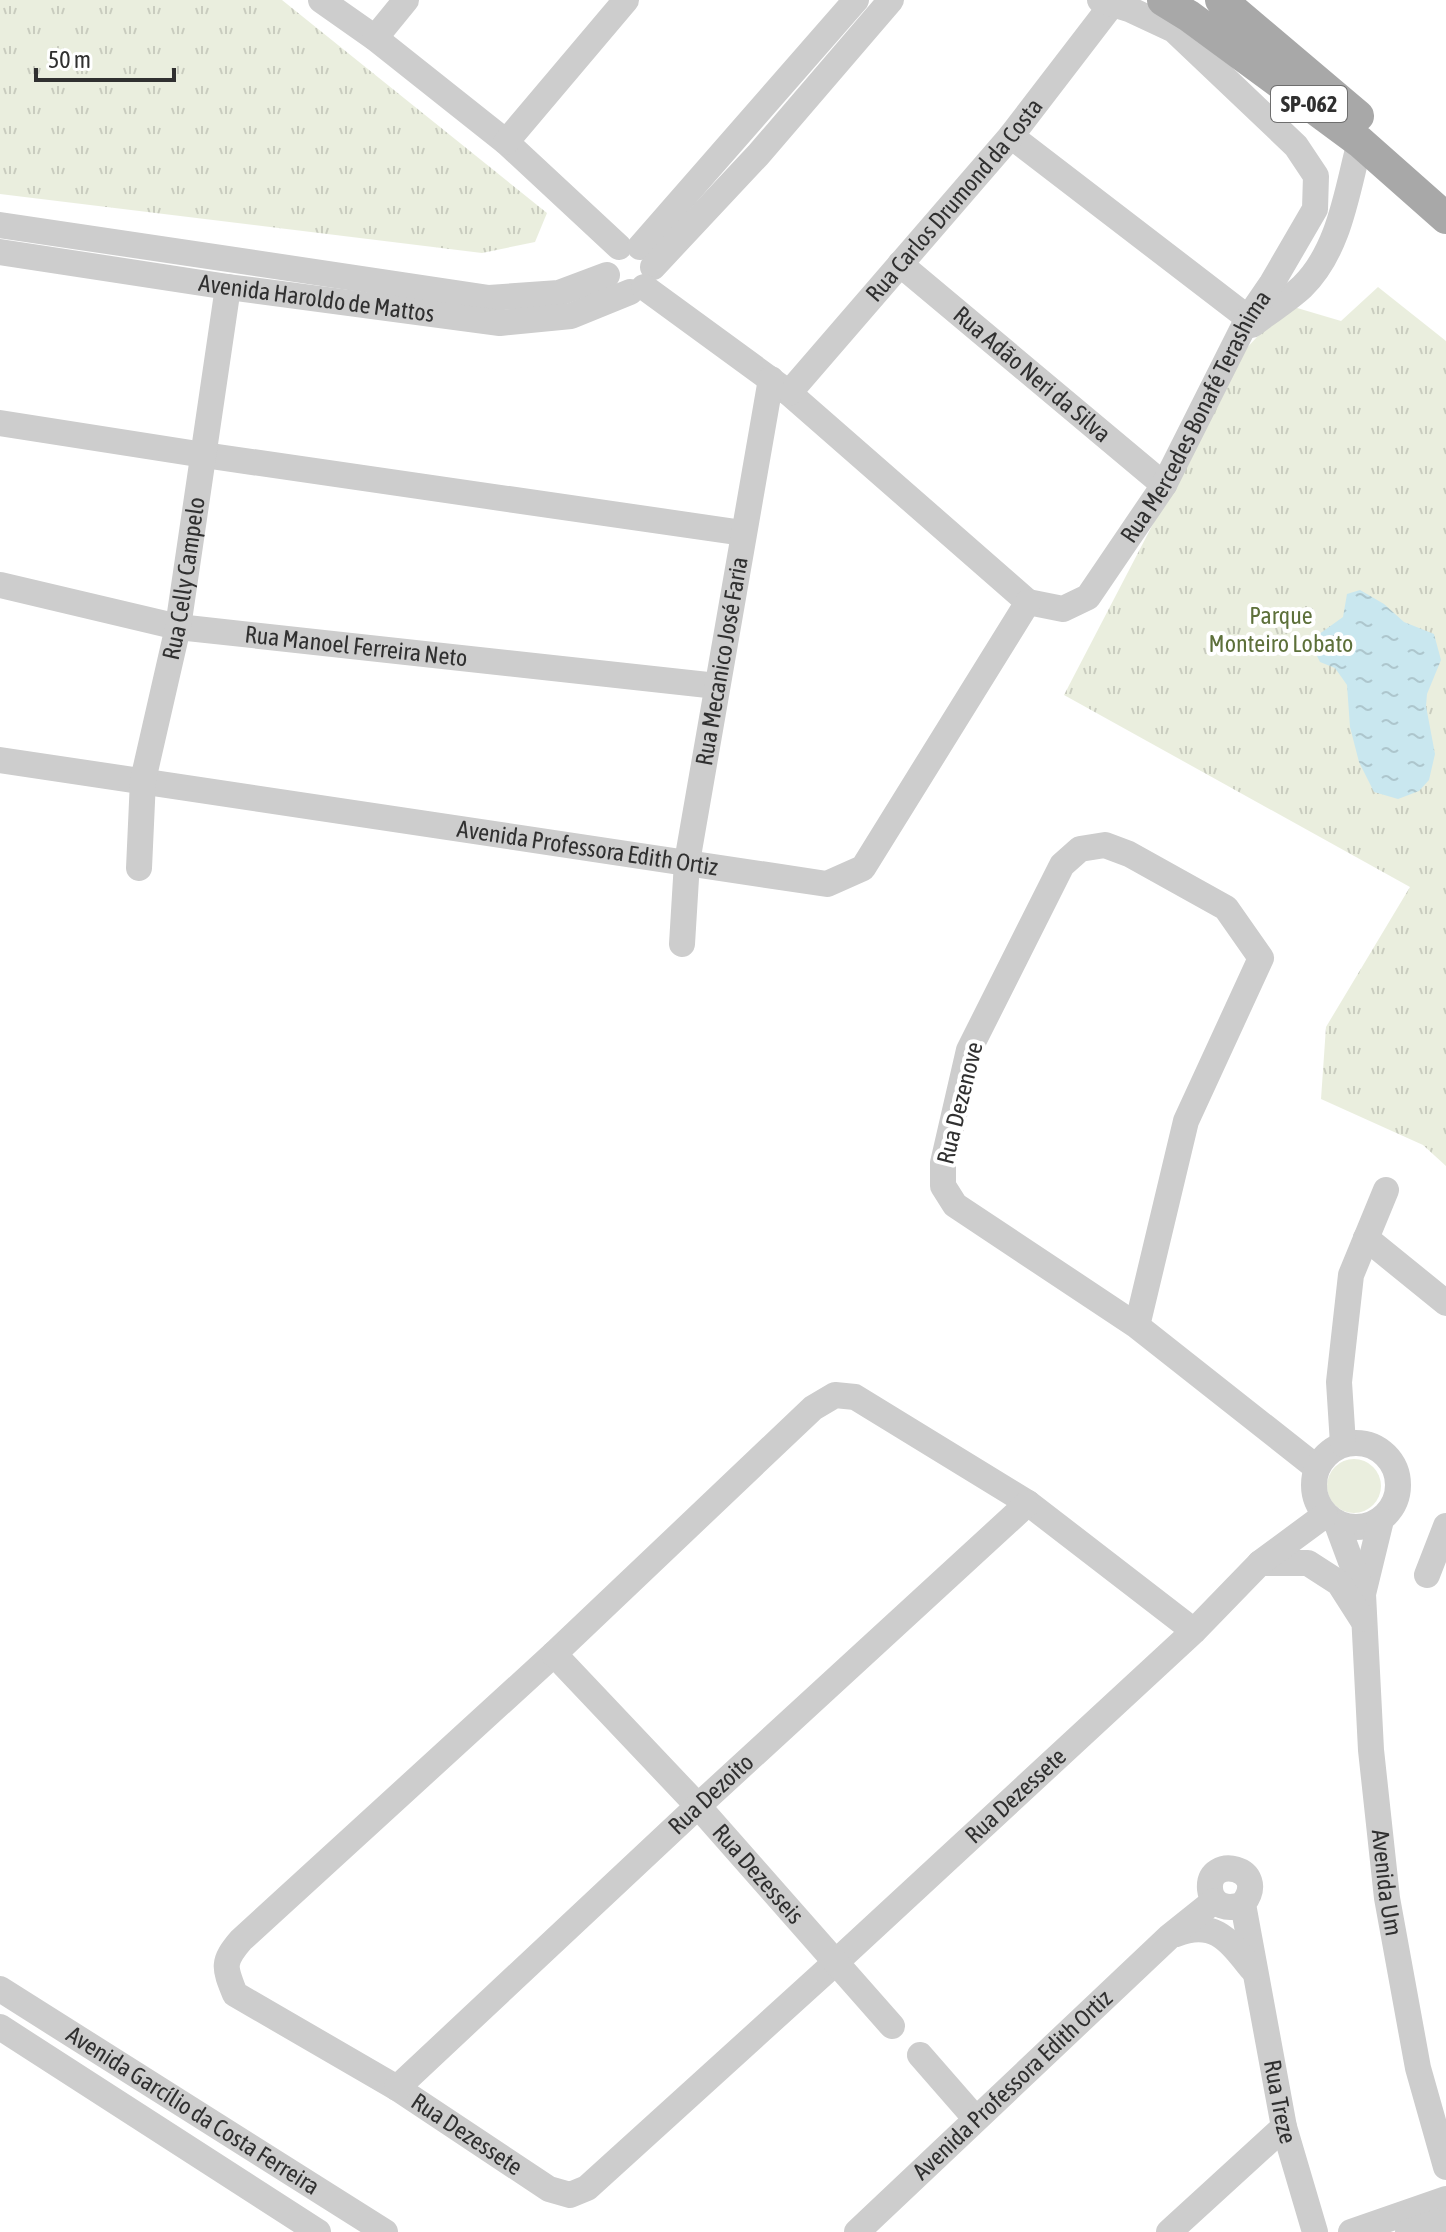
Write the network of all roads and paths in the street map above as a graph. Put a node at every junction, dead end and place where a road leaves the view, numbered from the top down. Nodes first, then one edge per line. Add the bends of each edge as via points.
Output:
1 (321, 0) edge
2 (406, 0) edge
3 (626, 0) edge
4 (856, 0) edge
5 (891, 0) edge
6 (1163, 0) edge
7 (1221, 0) edge
8 (1106, 2) edge
9 (375, 38) junction
10 (1011, 136) junction
11 (506, 142) junction
12 (1360, 142) junction
13 (1446, 190) edge
14 (1446, 218) edge
15 (0, 225) edge
16 (0, 252) edge
17 (900, 264) junction
18 (637, 268) junction
19 (228, 287) junction
20 (1244, 326) junction
21 (780, 386) junction
22 (0, 423) edge
23 (204, 455) junction
24 (1164, 485) junction
25 (743, 533) junction
26 (0, 585) edge
27 (1028, 602) junction
28 (178, 627) junction
29 (717, 686) junction
30 (0, 760) edge
31 (143, 780) junction
32 (687, 862) junction
33 (139, 868) dead end
34 (682, 944) dead end
35 (1386, 1190) dead end
36 (1366, 1238) junction
37 (1446, 1303) edge
38 (1137, 1326) junction
39 (1343, 1444) junction
40 (1317, 1468) junction
41 (1028, 1503) junction
42 (1331, 1519) junction
43 (1381, 1520) junction
44 (1446, 1526) edge
45 (1260, 1563) junction
46 (1427, 1575) dead end
47 (1363, 1594) junction
48 (1363, 1621) junction
49 (1194, 1631) junction
50 (554, 1654) junction
51 (698, 1806) junction
52 (1214, 1901) junction
53 (1243, 1904) junction
54 (1169, 1937) junction
55 (836, 1962) junction
56 (1254, 1972) junction
57 (0, 1989) edge
58 (892, 2026) dead end
59 (0, 2027) edge
60 (920, 2055) dead end
61 (397, 2088) junction
62 (174, 2099) junction
63 (975, 2118) junction
64 (1284, 2127) junction
65 (158, 2129) junction
66 (1446, 2167) edge
67 (1446, 2199) edge
68 (1446, 2219) edge
69 (282, 2223) edge
70 (318, 2232) edge
71 (385, 2232) edge
72 (857, 2232) edge
73 (1169, 2232) edge
74 (1315, 2232) edge
75 (1351, 2232) edge
76 (1408, 2232) edge

1 - 9 street
2 - 9 street
3 - 11 street
4 - 18 street, Avenida Haroldo de Mattos
5 - 18 street, Avenida Haroldo de Mattos via 758,155
6 - 12 main road, SP-062
7 - 13 main road, SP-062
8 - 10 street, Rua Carlos Drumond da Costa
8 - 20 street, Rua Mercedes Bonafé Terashima via 1174,30 1296,146 1316,176 1315,209
9 - 11 street
10 - 17 street, Rua Carlos Drumond da Costa
10 - 20 street
11 - 18 street
12 - 14 main road, SP-062
12 - 20 street via 1345,203 1321,262 1303,286
15 - 18 street, Avenida Haroldo de Mattos via 489,298 559,293 607,275 608,259
16 - 19 street, Avenida Haroldo de Mattos
17 - 21 street, Rua Carlos Drumond da Costa
17 - 24 street, Rua Adão Neri da Silva
18 - 19 street, Avenida Haroldo de Mattos via 571,316 500,323
18 - 21 street
19 - 23 street, Rua Celly Campelo
20 - 24 street, Rua Mercedes Bonafé Terashima
21 - 25 street, Rua Mecanico José Faria
21 - 27 street
22 - 23 street
23 - 25 street
23 - 28 street, Rua Celly Campelo
24 - 27 street, Rua Mercedes Bonafé Terashima via 1088,597 1063,609
25 - 29 street, Rua Mecanico José Faria
26 - 28 street, Rua Manoel Ferreira Neto
27 - 32 street, Avenida Professora Edith Ortiz via 863,868 827,884
28 - 29 street, Rua Manoel Ferreira Neto
28 - 31 street, Rua Celly Campelo
29 - 32 street, Rua Mecanico José Faria
30 - 31 street, Avenida Professora Edith Ortiz
31 - 32 street, Avenida Professora Edith Ortiz
31 - 33 street, Rua Celly Campelo
32 - 34 street, Rua Mecanico José Faria
35 - 36 street
36 - 37 street
36 - 39 street via 1351,1275 1344,1317 1339,1382
38 - 38 street, Rua Dezenove via 1186,1121 1261,958 1226,908 1105,845 1080,849 1062,865 969,1050 943,1163 943,1186 955,1205
38 - 40 street, Rua Dezenove
39 - 40 street
39 - 43 street via 1377,1448 1398,1474 1399,1492
40 - 42 street via 1316,1500
41 - 49 street
41 - 50 street, Rua Dezessete via 855,1397 835,1395 813,1408
41 - 51 street, Rua Dezoito
42 - 43 street via 1351,1528
42 - 45 street, Rua Dezessete
42 - 47 street, Avenida Um
43 - 47 street, Avenida Um
44 - 46 street
45 - 48 street via 1308,1563 1339,1583
45 - 49 street, Rua Dezessete
47 - 48 street, Avenida Um
48 - 66 street, Avenida Um via 1387,1898 1418,2068
49 - 55 street, Rua Dezessete
50 - 51 street, Rua Dezesseis
50 - 61 street, Rua Dezessete via 228,1955 225,1971 235,1994
51 - 55 street, Rua Dezesseis
51 - 61 street, Rua Dezoito
52 - 53 street via 1223,1907
52 - 53 street, Rua Treze via 1210,1892 1215,1874 1232,1868 1248,1878 1249,1896
52 - 54 street, Avenida Professora Edith Ortiz
53 - 56 street, Rua Treze
54 - 56 street, Rua Treze via 1191,1928 1211,1930 1228,1940
54 - 63 street, Avenida Professora Edith Ortiz
55 - 58 street, Rua Dezesseis
55 - 61 street, Rua Dezessete via 587,2188 570,2195 549,2189
56 - 64 street, Rua Treze
57 - 62 street, Avenida Garcílio da Costa Ferreira
59 - 65 street, Avenida Garcílio da Costa Ferreira
60 - 63 street
62 - 65 street
62 - 71 street, Avenida Garcílio da Costa Ferreira
63 - 72 street, Avenida Professora Edith Ortiz
64 - 73 street
64 - 74 street, Rua Treze
65 - 69 street, Avenida Garcílio da Costa Ferreira
67 - 75 street
68 - 76 street
69 - 70 street, Avenida Garcílio da Costa Ferreira

